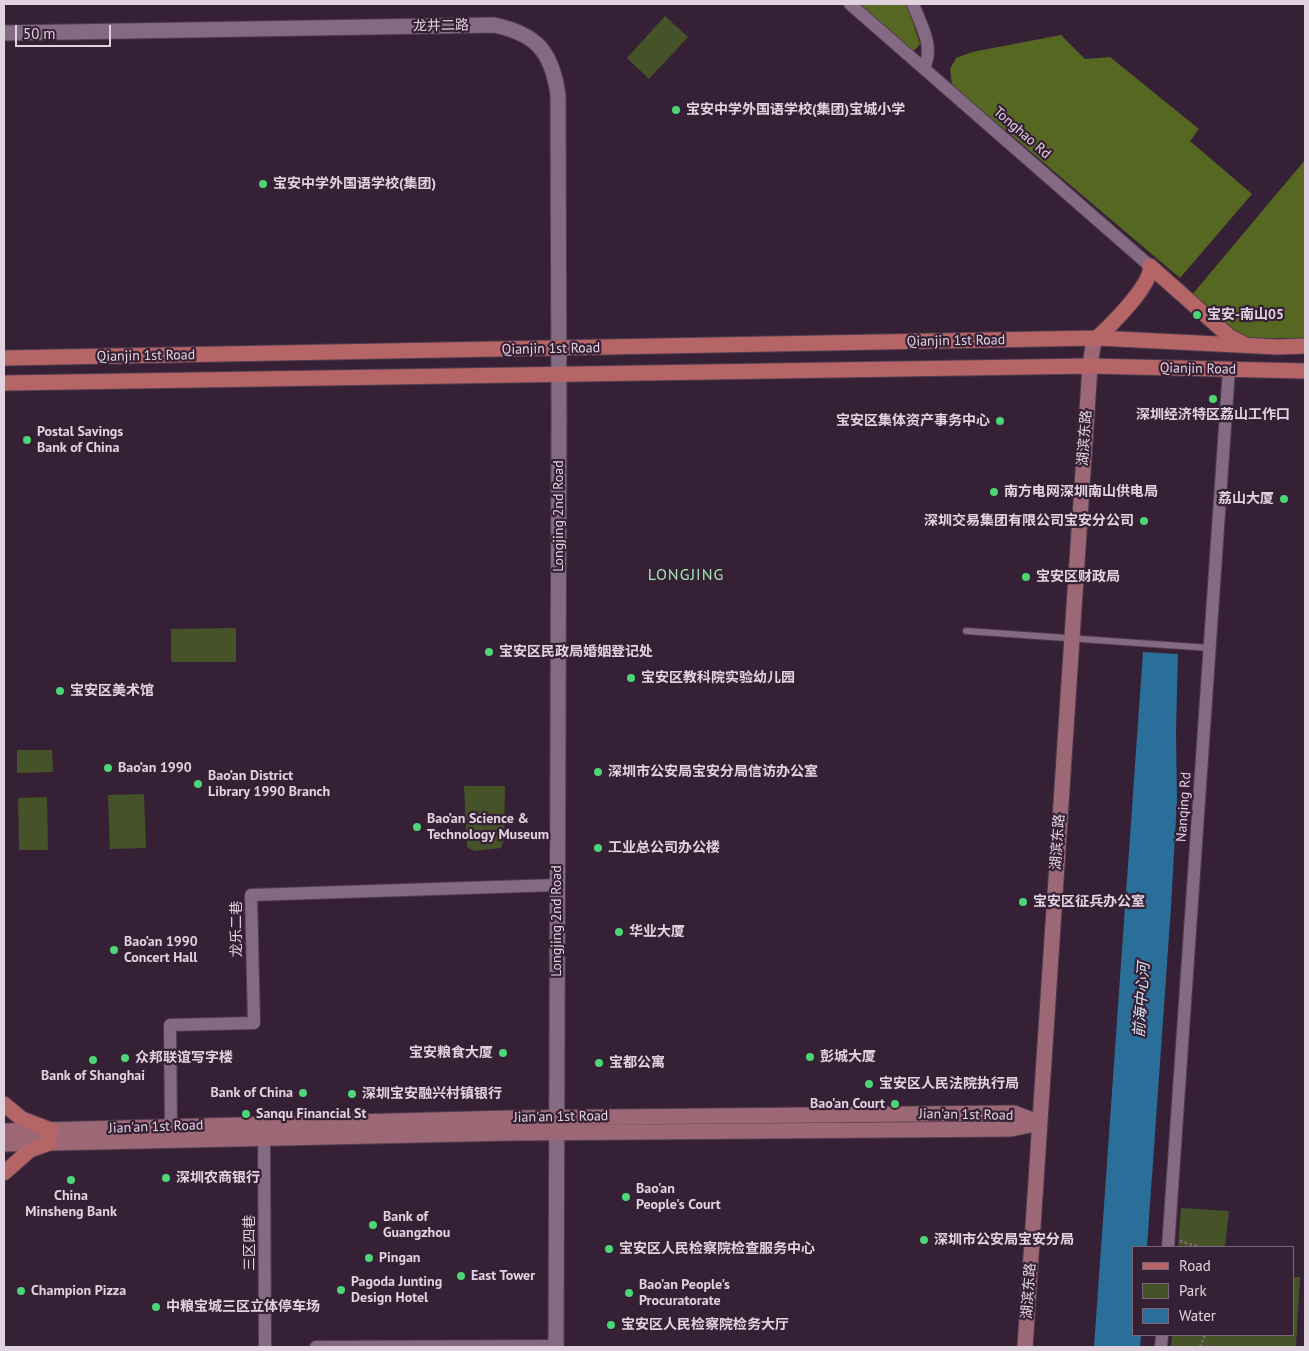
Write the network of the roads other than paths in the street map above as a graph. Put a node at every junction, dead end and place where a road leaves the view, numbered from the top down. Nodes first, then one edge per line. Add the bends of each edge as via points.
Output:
1 (850, 4) edge
2 (914, 4) edge
3 (4, 33) edge
4 (924, 67) junction
5 (1150, 266) junction
6 (1098, 338) junction
7 (1246, 345) junction
8 (1305, 346) edge
9 (558, 349) junction
10 (4, 358) edge
11 (1090, 366) junction
12 (1229, 369) junction
13 (1305, 371) edge
14 (558, 374) junction
15 (4, 383) edge
16 (966, 631) dead end
17 (1072, 638) junction
18 (1210, 648) junction
19 (557, 885) junction
20 (4, 1104) edge
21 (1040, 1123) junction
22 (555, 1125) junction
23 (171, 1127) junction
24 (4, 1131) edge
25 (51, 1137) junction
26 (264, 1138) junction
27 (4, 1144) edge
28 (4, 1173) edge
29 (1168, 1242) edge
30 (556, 1346) edge
31 (265, 1347) edge
32 (316, 1347) edge
33 (1025, 1347) edge

1 - 4 street, Tonghao Rd
2 - 4 street via 928,45 928,59
3 - 9 street, 龙井二路 via 494,26 512,29 530,39 544,51 554,70 558,95
4 - 5 street, Tonghao Rd
5 - 6 main road via 1150,276
5 - 7 main road via 1230,337
6 - 7 main road, Qianjin Road
6 - 9 main road, Qianjin 1st Road
6 - 11 main road, 湖滨东路 via 1093,346
7 - 8 main road, Qianjin Road
9 - 10 main road, Qianjin 1st Road
9 - 14 street, 龙井二路
11 - 12 main road, Qianjin Road
11 - 14 main road, Qianjin 1st Road
11 - 17 main road, 湖滨东路
12 - 13 main road, Qianjin Road
12 - 18 street, Nanqing Rd
14 - 15 main road, Qianjin 1st Road
14 - 19 street, Longjing 2nd Road
16 - 17 lane
17 - 18 lane
17 - 21 main road, 湖滨东路
18 - 29 street, Nanqing Rd
19 - 22 street, Longjing 2nd Road
19 - 23 street, 龙乐二巷 via 251,895 254,1023 170,1025
20 - 25 main road
21 - 22 main road, Jian'an 1st Road via 1011,1129
21 - 33 main road, 湖滨东路
22 - 23 main road, Jian'an 1st Road
22 - 26 main road, Jian'an 1st Road
22 - 30 street, Longjing 2nd Road
23 - 25 main road, Jian'an 1st Road
24 - 25 main road, Jian'an 1st Road
25 - 26 main road, Jian'an 1st Road
25 - 27 main road, Jian'an 1st Road
25 - 28 main road
26 - 31 street, 三区四巷
30 - 32 street

